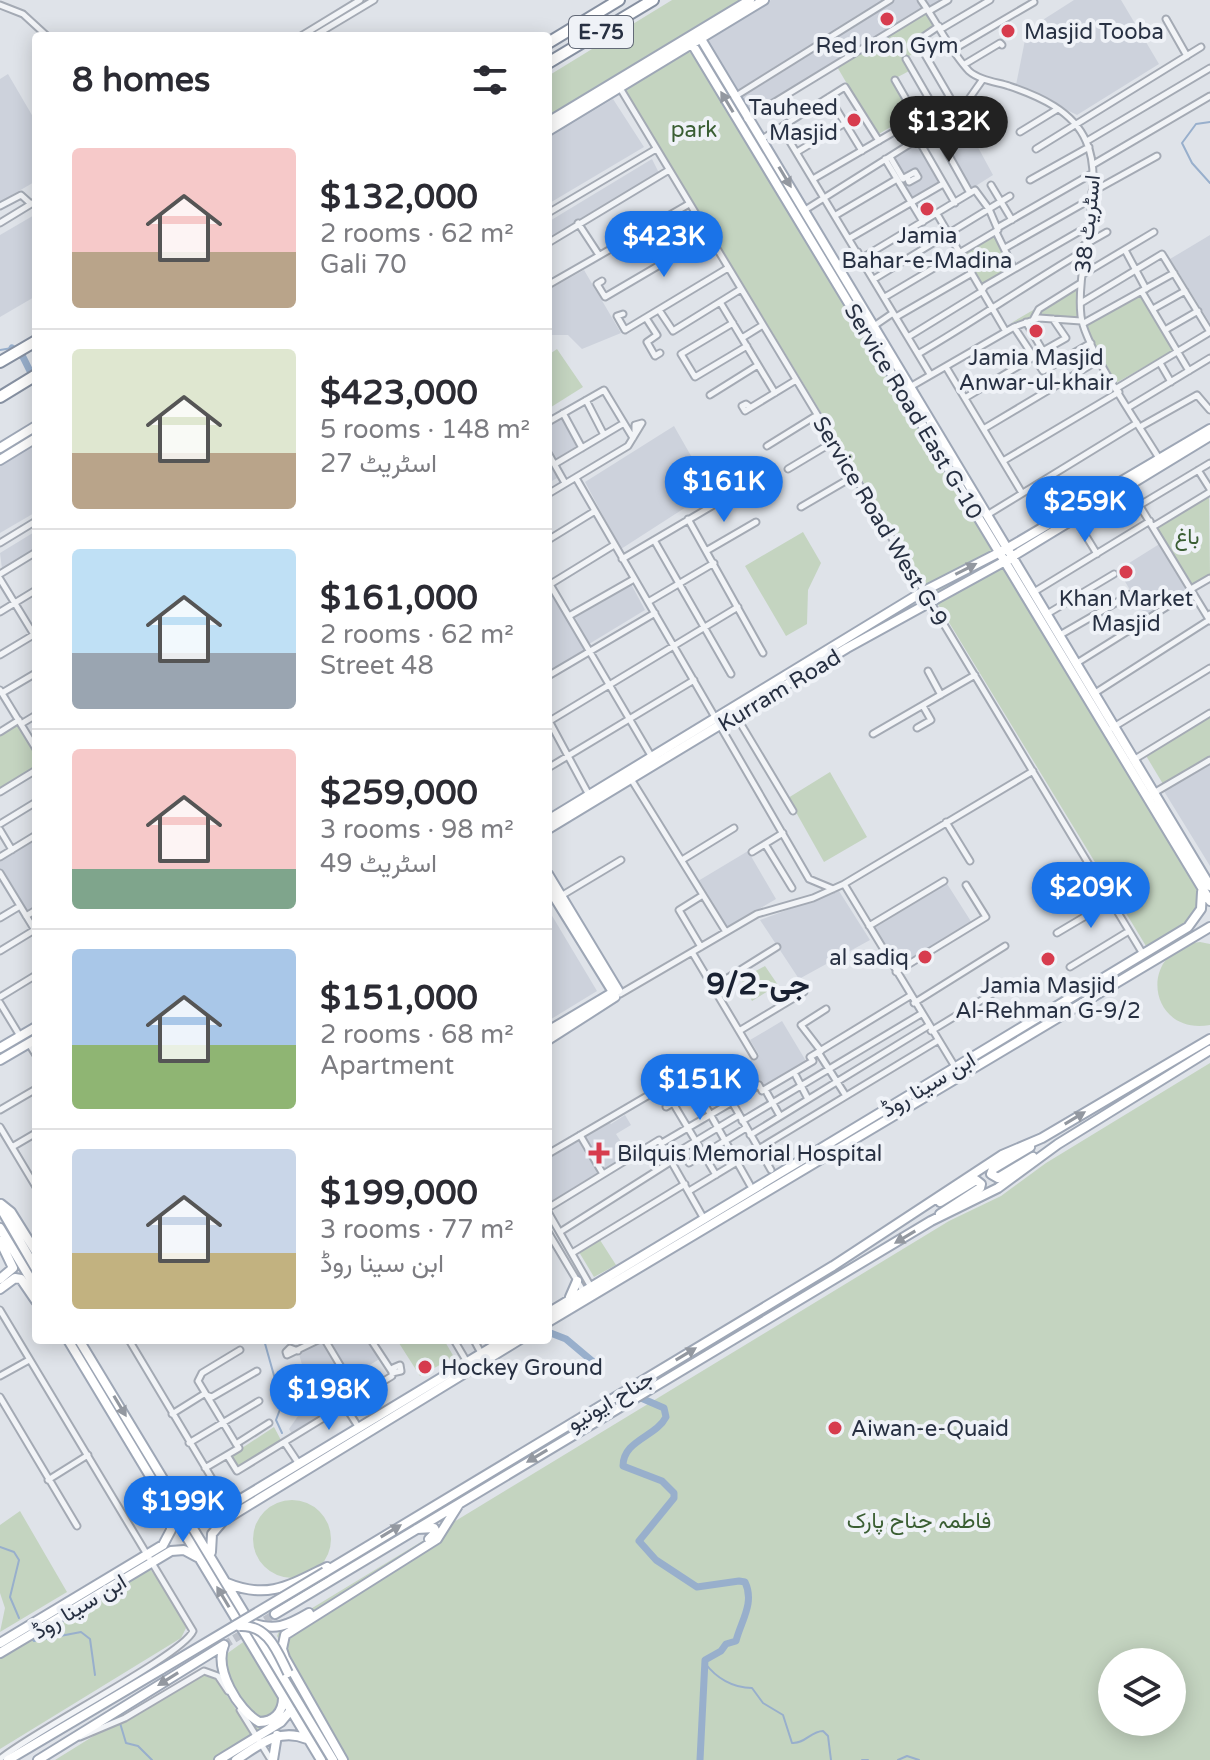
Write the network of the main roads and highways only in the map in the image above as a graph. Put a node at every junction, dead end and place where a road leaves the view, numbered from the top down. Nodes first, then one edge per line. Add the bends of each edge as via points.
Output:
1 (619, 0) edge
2 (653, 0) edge
3 (750, 0) edge
4 (764, 0) edge
5 (695, 39) junction
6 (552, 41) edge
7 (552, 61) edge
8 (552, 120) edge
9 (552, 129) edge
10 (849, 294) junction
11 (32, 343) edge
12 (0, 362) edge
13 (32, 377) edge
14 (0, 397) edge
15 (32, 428) edge
16 (1210, 429) edge
17 (1210, 436) edge
18 (32, 440) edge
19 (0, 448) edge
20 (0, 460) edge
21 (1160, 461) junction
22 (1126, 482) junction
23 (1006, 554) junction
24 (719, 721) junction
25 (1111, 728) junction
26 (654, 760) junction
27 (1151, 794) junction
28 (591, 798) junction
29 (552, 818) edge
30 (552, 826) edge
31 (552, 881) edge
32 (1206, 887) edge
33 (552, 893) edge
34 (1210, 901) edge
35 (1210, 927) edge
36 (615, 993) junction
37 (32, 1029) edge
38 (552, 1029) edge
39 (552, 1037) edge
40 (1210, 1039) edge
41 (32, 1041) edge
42 (0, 1048) edge
43 (1210, 1050) edge
44 (1210, 1057) edge
45 (0, 1060) edge
46 (1183, 1068) junction
47 (957, 1072) junction
48 (1042, 1138) junction
49 (1058, 1144) junction
50 (0, 1206) edge
51 (928, 1206) junction
52 (931, 1221) junction
53 (0, 1228) edge
54 (0, 1241) edge
55 (32, 1246) edge
56 (32, 1262) edge
57 (0, 1279) edge
58 (32, 1281) edge
59 (577, 1281) road end
60 (0, 1289) edge
61 (589, 1292) junction
62 (32, 1295) edge
63 (564, 1304) junction
64 (552, 1316) edge
65 (552, 1317) edge
66 (71, 1344) edge
67 (81, 1344) edge
68 (498, 1344) edge
69 (512, 1344) edge
70 (89, 1365) junction
71 (175, 1498) junction
72 (462, 1501) junction
73 (171, 1510) junction
74 (231, 1510) junction
75 (414, 1530) junction
76 (357, 1552) junction
77 (150, 1558) junction
78 (211, 1558) junction
79 (201, 1559) junction
80 (227, 1583) junction
81 (275, 1614) tunnel mouth
82 (250, 1623) junction
83 (234, 1627) junction
84 (0, 1643) edge
85 (264, 1645) junction
86 (255, 1650) junction
87 (0, 1653) edge
88 (268, 1661) junction
89 (283, 1696) junction
90 (291, 1710) junction
91 (278, 1734) junction
92 (308, 1739) junction
93 (259, 1741) junction
94 (8, 1760) edge
95 (38, 1760) edge
96 (219, 1760) edge
97 (236, 1760) edge
98 (272, 1760) edge
99 (321, 1760) edge
100 (335, 1760) edge
101 (343, 1760) edge

1 - 6 highway, E-75
2 - 7 highway, E-75
3 - 5 main road
4 - 5 main road
5 - 8 main road
5 - 9 main road
10 -> 5 main road, Service Road East G-10 via 740,124
5 -> 10 main road, Service Road East G-10 via 805,210
10 - 23 main road, Service Road East G-10
10 - 23 main road, Service Road East G-10 via 874,326
11 - 12 highway
13 - 14 highway
15 - 19 main road
16 - 21 main road
17 - 21 main road
18 - 20 main road
21 - 22 main road
22 - 23 main road
22 - 23 main road via 1075,518
23 - 24 main road, Kurram Road
24 -> 23 main road, Kurram Road via 924,591
23 - 25 main road, Service Road East G-10
23 - 25 main road, Service Road East G-10 via 1077,663
24 - 26 main road, Kurram Road
25 - 27 main road, Service Road East G-10
25 - 27 main road, Service Road East G-10 via 1135,759
26 - 28 main road, Kurram Road
26 - 28 main road, Kurram Road via 631,779
27 - 32 main road, Service Road East G-10
28 - 29 main road, Kurram Road
28 - 30 main road, Kurram Road
31 - 36 main road
32 - 34 main road, Service Road East G-10
32 - 47 main road, ابن سینا روڈ via 1194,921
33 - 36 main road
35 - 47 main road, ابن سینا روڈ
36 - 38 main road
36 - 39 main road
37 - 42 main road
48 -> 40 main road, جناح ایونیو
41 - 45 main road
43 - 46 main road, جناح ایونیو
44 - 46 main road
46 - 49 main road, جناح ایونیو
47 - 61 main road, ابن سینا روڈ
47 - 61 main road, ابن سینا روڈ
48 - 49 main road via 993,1169 993,1177
48 - 51 main road, جناح ایونیو via 1002,1155
49 - 52 main road, جناح ایونیو via 998,1188
50 - 55 main road via 11,1212
50 - 56 main road
51 - 52 main road via 976,1180 981,1184
76 -> 51 main road, جناح ایونیو
52 -> 72 main road, جناح ایونیو
53 - 58 main road
54 - 57 main road via 13,1268
59 - 63 main road
60 - 62 main road via 21,1279
61 - 63 main road, ابن سینا روڈ
61 - 65 main road, ابن سینا روڈ
63 - 64 main road, ابن سینا روڈ
66 - 70 main road
67 - 70 main road
68 - 74 main road
69 - 74 main road
70 -> 71 main road
70 - 73 main road
71 - 74 main road via 195,1515
71 - 78 main road
72 - 75 main road, جناح ایونیو
72 - 101 main road via 437,1539 285,1635 285,1658
73 - 77 main road, ابن سینا روڈ via 170,1534
73 - 79 main road
74 - 78 main road via 212,1534
75 - 81 main road, جناح ایونیو
75 - 82 main road via 430,1527 436,1532 284,1628
76 - 80 main road via 265,1592
76 - 83 main road, جناح ایونیو, bridge
77 - 79 main road, ابن سینا روڈ via 178,1550
77 - 84 main road, ابن سینا روڈ
77 - 87 main road, ابن سینا روڈ
78 - 80 main road
86 -> 79 main road
80 - 82 main road
82 - 85 main road
83 - 94 main road, جناح ایونیو, bridge
83 - 100 main road, bridge via 265,1633
85 - 86 main road via 262,1651
85 - 88 main road
86 - 88 main road
88 - 89 main road
88 - 100 main road
89 - 90 main road
89 -> 95 main road via 273,1719 259,1722 249,1717 222,1671 224,1645
90 - 92 main road
90 - 93 main road
91 - 92 main road
91 - 93 main road
91 - 98 main road
92 - 99 main road
93 - 96 main road
93 - 97 main road

